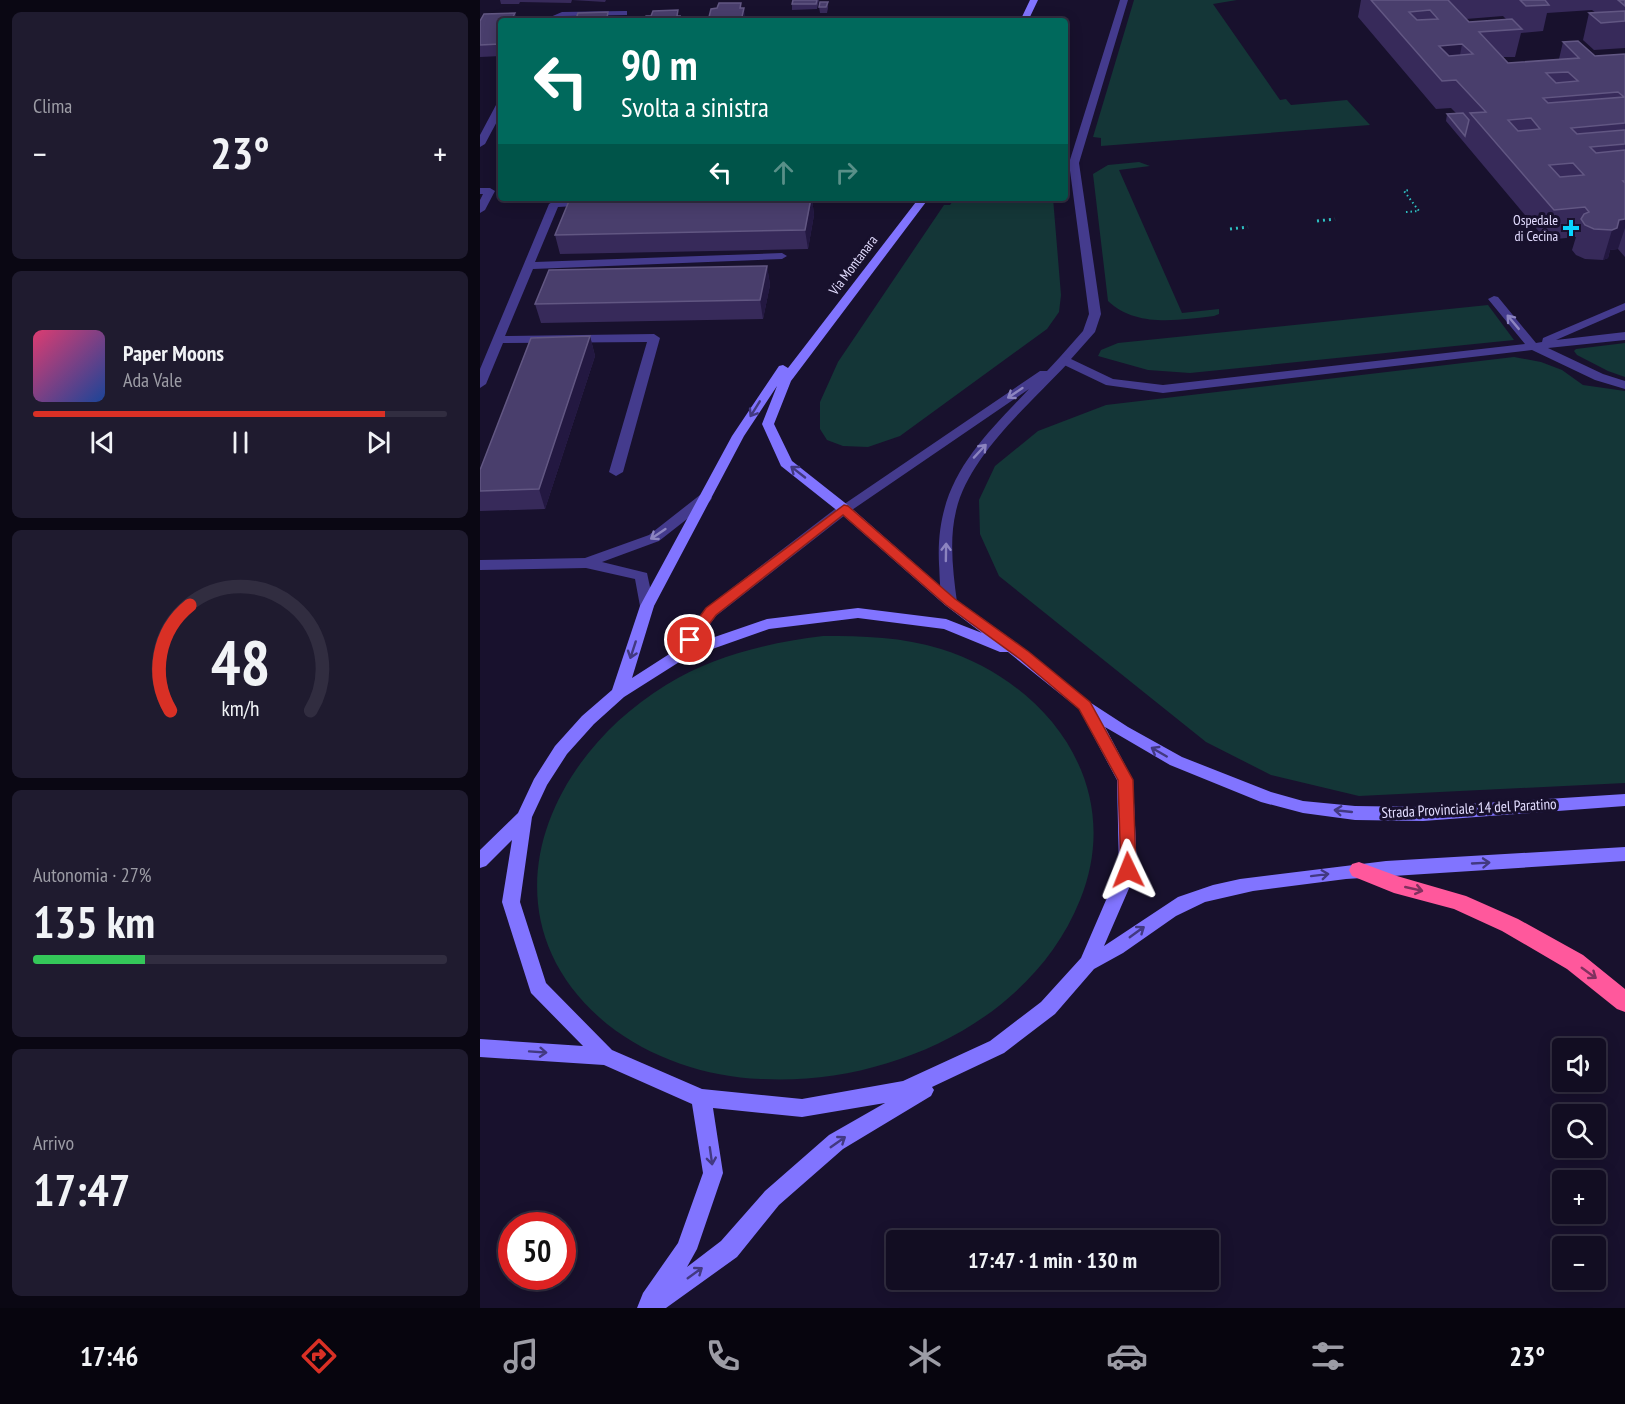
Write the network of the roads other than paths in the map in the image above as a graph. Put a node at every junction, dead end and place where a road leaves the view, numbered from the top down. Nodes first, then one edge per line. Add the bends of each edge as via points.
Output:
1 (1034, 0) edge
2 (1124, 0) edge
3 (624, 13) dead end
4 (552, 18) edge
5 (1025, 18) edge
6 (498, 111) edge
7 (480, 144) edge
8 (485, 191) edge
9 (922, 201) edge
10 (599, 203) edge
11 (480, 210) edge
12 (782, 256) edge
13 (529, 266) junction
14 (1494, 299) dead end
15 (1625, 306) edge
16 (1594, 319) junction
17 (1625, 336) edge
18 (1611, 338) junction
19 (498, 340) junction
20 (1533, 346) junction
21 (807, 351) junction
22 (1064, 360) junction
23 (480, 384) edge
24 (1625, 385) edge
25 (616, 472) dead end
26 (705, 498) junction
27 (844, 509) junction
28 (586, 563) junction
29 (480, 565) edge
30 (950, 602) junction
31 (647, 606) junction
32 (679, 655) junction
33 (1024, 656) junction
34 (619, 693) junction
35 (1085, 705) junction
36 (1625, 800) edge
37 (524, 817) junction
38 (1625, 854) edge
39 (480, 861) edge
40 (1359, 870) junction
41 (1088, 963) junction
42 (1625, 1002) edge
43 (997, 1047) junction
44 (480, 1048) edge
45 (605, 1056) junction
46 (701, 1098) junction
47 (647, 1308) edge

1 - 5 main road
2 - 22 street via 1074,163 1095,314 1089,332
3 - 4 street via 562,14
6 - 7 street
8 - 11 street
9 - 21 main road, Via Montanara
10 - 13 street via 554,204
12 - 13 street
13 - 19 street
20 -> 14 street
15 - 16 street
16 - 18 street
16 - 20 street
17 - 18 street
18 - 20 street
19 - 23 street
19 - 25 street via 654,338
20 - 22 street via 1163,389 1110,382
20 - 24 street
21 -> 26 main road via 784,367 759,402
27 -> 21 main road, Via Montanara via 786,463 768,424 785,381
22 -> 27 street
30 -> 22 street via 945,552 951,501 974,458
26 -> 28 street via 654,538
26 - 31 main road
27 - 30 main road, Via Montanara
27 - 32 street via 711,612
28 - 29 street
28 - 31 street via 642,576
30 - 33 main road, Via Montanara
31 -> 34 main road
32 - 33 main road via 767,624 858,613 946,624
32 - 34 main road
33 - 35 main road, Strada Provinciale 14 del Paratino
34 - 37 main road via 561,750
36 -> 35 main road, Strada Provinciale 14 del Paratino via 1423,813 1355,813 1303,807 1176,761
35 - 41 main road via 1125,780 1128,870
37 - 39 main road
37 - 45 main road via 511,902 538,987
40 -> 38 main road
41 -> 40 main road via 1107,955 1170,910 1199,896 1232,887
40 -> 42 highway via 1459,902 1510,925 1575,962
41 - 43 main road via 1048,1008
43 - 46 main road via 905,1090 802,1108
47 -> 43 main road via 729,1248 772,1198 836,1142
44 -> 45 main road
45 - 46 main road
46 -> 47 main road via 713,1173 686,1249

